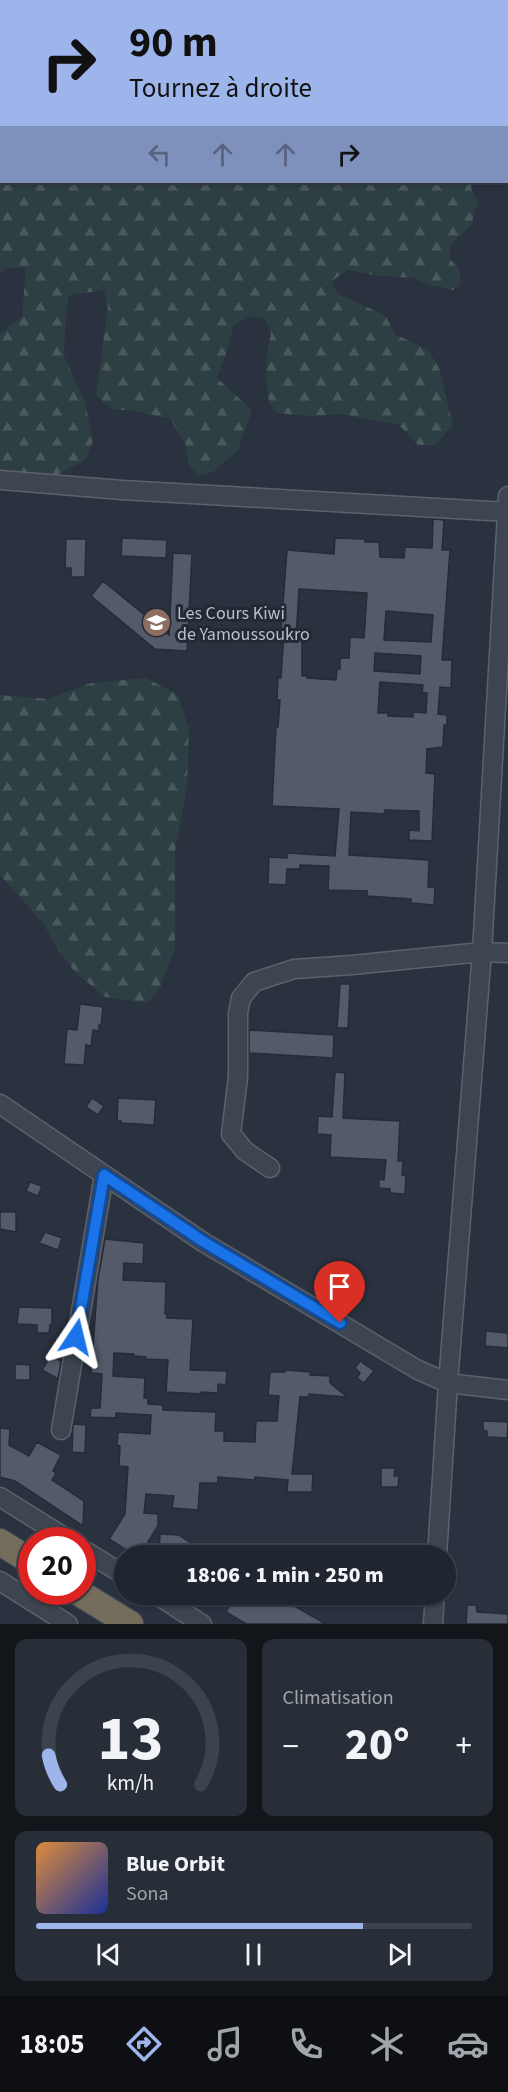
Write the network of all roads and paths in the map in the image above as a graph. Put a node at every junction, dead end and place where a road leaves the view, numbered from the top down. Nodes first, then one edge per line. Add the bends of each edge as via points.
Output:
1 (0, 480) edge
2 (508, 507) edge
3 (482, 952) junction
4 (508, 953) edge
5 (0, 1104) edge
6 (270, 1168) dead end
7 (104, 1175) junction
8 (448, 1383) junction
9 (508, 1390) edge
10 (61, 1430) dead end
11 (0, 1497) edge
12 (48, 1527) edge
13 (0, 1542) edge
14 (438, 1545) edge
15 (18, 1553) edge
16 (96, 1558) edge
17 (114, 1569) edge
18 (0, 1581) edge
19 (96, 1603) edge
20 (172, 1605) edge
21 (434, 1605) edge
22 (68, 1624) edge
23 (130, 1624) edge
24 (202, 1624) edge
25 (433, 1624) edge

1 - 2 street
2 - 3 street
3 - 4 street
3 - 6 street via 294,969 254,982 241,998 238,1013 231,1134 245,1151
3 - 8 street
5 - 7 street
7 - 8 street via 204,1242 418,1370
7 - 10 street
8 - 9 street
8 - 14 street
11 - 12 street
13 - 15 highway
16 - 17 street
18 - 22 street
19 - 23 highway
20 - 24 street
21 - 25 street

